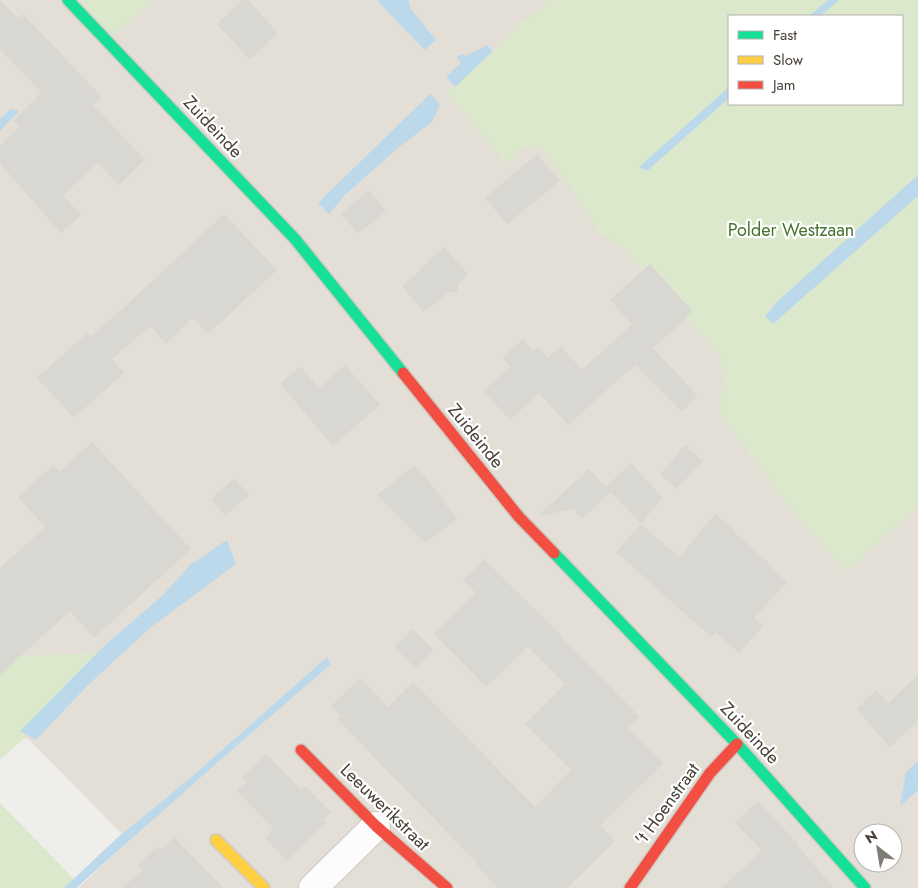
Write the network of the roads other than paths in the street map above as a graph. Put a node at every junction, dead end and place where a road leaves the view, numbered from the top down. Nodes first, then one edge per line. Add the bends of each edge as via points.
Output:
1 (68, 0) edge
2 (737, 744) junction
3 (301, 750) dead end
4 (376, 826) junction
5 (216, 840) dead end
6 (264, 888) edge
7 (313, 888) edge
8 (446, 888) edge
9 (630, 888) edge
10 (865, 888) edge

1 - 2 street, Zuideinde via 295,239 519,517
2 - 9 street, 't Hoenstraat via 710,773
2 - 10 street, Zuideinde
3 - 4 street, Leeuwerikstraat
4 - 7 street
4 - 8 street, Leeuwerikstraat
5 - 6 street

